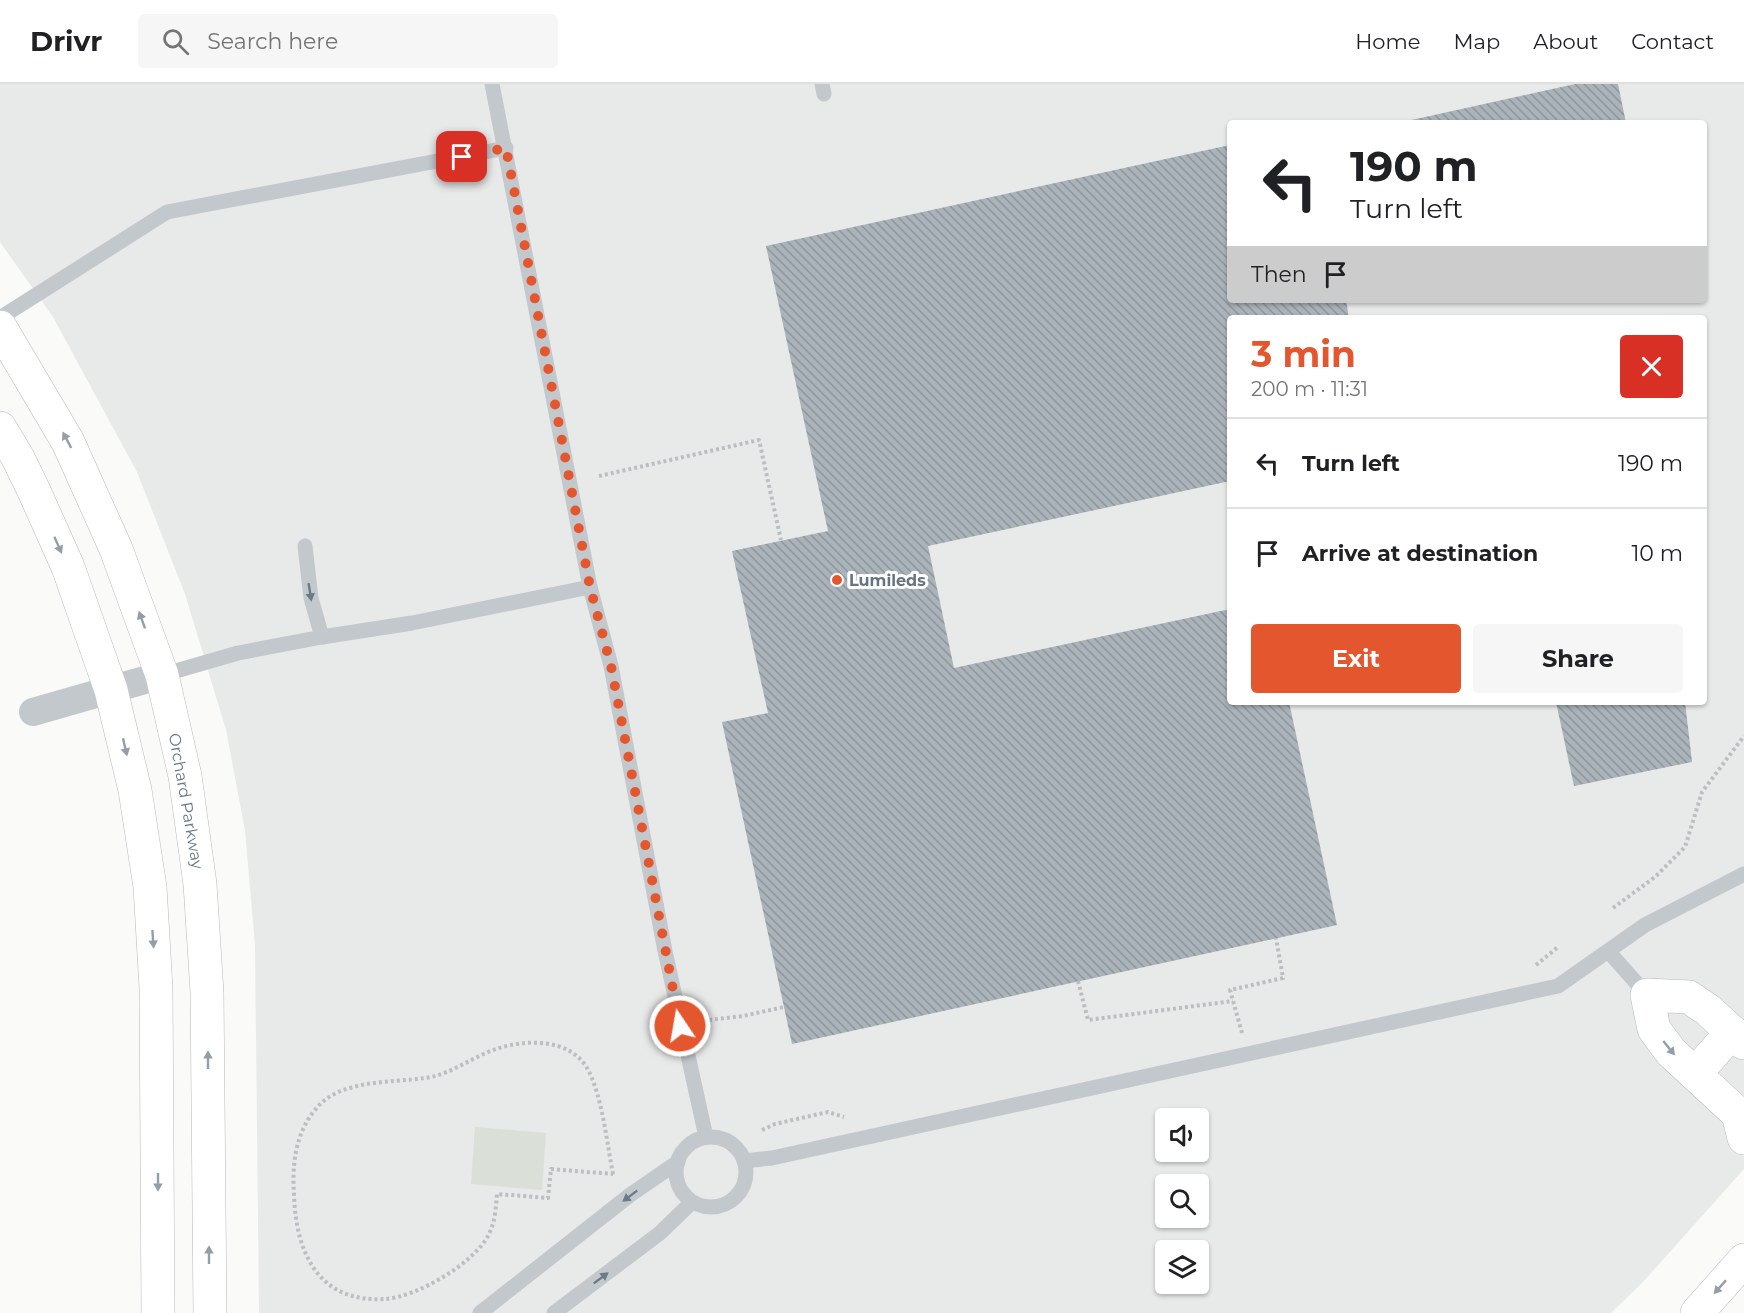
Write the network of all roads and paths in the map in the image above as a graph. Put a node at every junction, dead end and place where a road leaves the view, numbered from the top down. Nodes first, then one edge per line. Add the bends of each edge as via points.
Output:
1 (492, 84) edge
2 (506, 148) junction
3 (0, 318) edge
4 (0, 327) edge
5 (0, 428) edge
6 (599, 476) dead end
7 (781, 540) dead end
8 (305, 546) dead end
9 (590, 587) junction
10 (322, 637) junction
11 (162, 675) junction
12 (111, 690) junction
13 (33, 712) dead end
14 (1744, 736) edge
15 (1744, 874) edge
16 (1613, 908) dead end
17 (1276, 938) dead end
18 (1609, 952) junction
19 (1078, 981) dead end
20 (1647, 995) junction
21 (1233, 1000) junction
22 (784, 1007) dead end
23 (709, 1020) dead end
24 (1242, 1034) dead end
25 (1738, 1037) edge
26 (1695, 1074) junction
27 (706, 1137) junction
28 (1744, 1138) edge
29 (744, 1161) junction
30 (678, 1162) junction
31 (613, 1174) junction
32 (620, 1182) dead end
33 (692, 1202) junction
34 (1744, 1260) edge
35 (158, 1313) edge
36 (210, 1313) edge
37 (480, 1313) edge
38 (555, 1313) edge
39 (1697, 1313) edge

1 - 2 lane
2 - 3 lane via 167,212
2 - 9 lane
11 -> 4 main road, Orchard Parkway via 116,549 68,442
5 -> 12 main road via 68,567
6 - 7 path via 759,440
8 -> 10 lane via 311,598
9 - 10 lane via 403,625
9 - 27 lane via 611,666 665,951
10 - 11 lane
11 - 12 street
36 -> 11 main road, Orchard Parkway via 207,992 201,896 185,776
12 - 13 street
12 -> 35 main road via 135,790 150,887 156,988
14 - 16 path via 1702,792 1685,847 1655,877
15 - 18 lane via 1645,925
17 - 21 path via 1283,978 1230,990
18 - 20 lane
18 - 29 lane via 1558,986
19 - 21 path via 1088,1020
20 - 25 main road via 1689,997
20 -> 26 main road via 1654,1029
21 - 24 path
22 - 23 path
25 - 26 main road
26 - 28 main road via 1738,1114
27 - 29 lane via 729,1142
27 - 30 lane via 687,1146
29 - 33 lane via 745,1179 738,1195 728,1203 704,1206
30 - 33 lane via 678,1185
30 -> 37 lane
31 - 31 path via 551,1169 548,1198 497,1194 489,1234 477,1251 428,1286 392,1299 366,1300 343,1293 323,1280 309,1262 294,1218 296,1150 304,1125 316,1107 360,1084 428,1078 497,1049 524,1043 548,1043 569,1051 586,1067 596,1088
31 - 32 path
38 -> 33 lane via 660,1233
34 -> 39 main road

